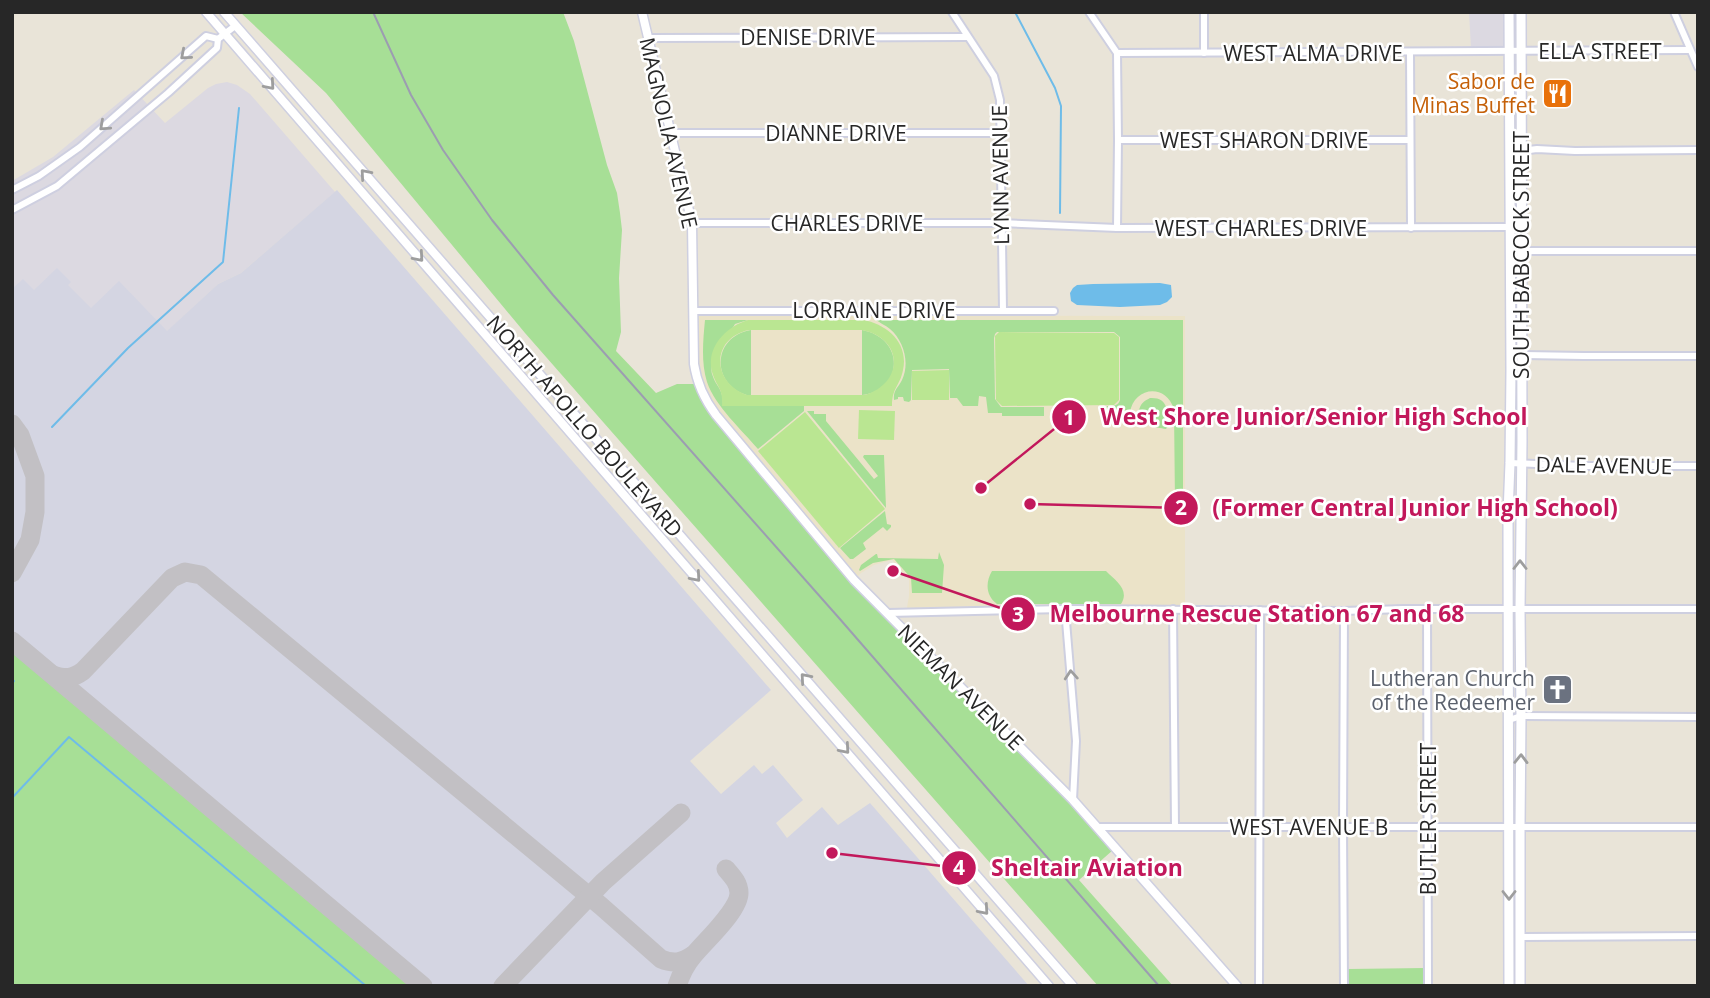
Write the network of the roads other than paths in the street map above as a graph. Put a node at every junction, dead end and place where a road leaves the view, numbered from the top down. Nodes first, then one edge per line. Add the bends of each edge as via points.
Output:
1 (206, 12) edge
2 (224, 12) edge
3 (642, 12) edge
4 (952, 12) edge
5 (1089, 12) edge
6 (1204, 12) edge
7 (1509, 12) edge
8 (1521, 12) edge
9 (1674, 12) edge
10 (235, 26) junction
11 (225, 33) junction
12 (967, 37) junction
13 (648, 38) junction
14 (218, 39) junction
15 (1690, 50) junction
16 (1510, 51) junction
17 (1522, 51) junction
18 (1410, 52) junction
19 (1117, 53) junction
20 (1204, 53) junction
21 (1698, 67) edge
22 (143, 92) junction
23 (154, 105) junction
24 (671, 133) junction
25 (1000, 133) junction
26 (1118, 140) junction
27 (1410, 140) junction
28 (1521, 150) junction
29 (1698, 150) edge
30 (1510, 158) junction
31 (12, 190) edge
32 (12, 209) edge
33 (692, 223) junction
34 (1001, 223) junction
35 (1510, 227) junction
36 (1521, 227) junction
37 (1117, 228) junction
38 (1411, 228) junction
39 (1521, 251) junction
40 (1698, 251) edge
41 (1003, 310) junction
42 (694, 311) junction
43 (1055, 311) dead end
44 (1510, 354) junction
45 (1522, 355) junction
46 (1698, 356) edge
47 (697, 380) joint
48 (1510, 463) junction
49 (1521, 463) junction
50 (1698, 466) edge
51 (1065, 609) junction
52 (1173, 609) junction
53 (1698, 609) edge
54 (1260, 610) junction
55 (1427, 610) junction
56 (1509, 610) junction
57 (1520, 610) junction
58 (1344, 611) junction
59 (888, 613) junction
60 (1521, 716) junction
61 (1698, 717) edge
62 (1509, 720) junction
63 (1073, 800) junction
64 (1098, 827) junction
65 (1175, 827) junction
66 (1260, 827) junction
67 (1343, 827) junction
68 (1509, 827) junction
69 (1520, 827) junction
70 (1698, 827) edge
71 (1428, 828) junction
72 (1698, 936) edge
73 (1521, 937) junction
74 (1049, 986) edge
75 (1073, 986) edge
76 (1237, 986) edge
77 (1259, 986) edge
78 (1344, 986) edge
79 (1429, 986) edge
80 (1509, 986) edge
81 (1521, 986) edge

1 - 11 street, NORTH APOLLO BOULEVARD
2 - 10 street, NORTH APOLLO BOULEVARD
3 - 13 street, MAGNOLIA AVENUE
4 - 12 street, LYNN AVENUE
5 - 19 street
6 - 20 street
7 - 16 main road
8 - 17 main road, SOUTH BABCOCK STREET
9 - 15 street
10 - 11 street
75 -> 10 street, NORTH APOLLO BOULEVARD
11 - 14 street
11 -> 74 street, NORTH APOLLO BOULEVARD
12 - 13 street, DENISE DRIVE
12 - 25 street, LYNN AVENUE via 994,76
13 - 24 street, MAGNOLIA AVENUE
14 -> 22 street via 206,36
14 - 23 street via 218,48
15 - 17 street, ELLA STREET
15 - 21 street
16 - 17 street, ELLA STREET
16 - 18 street, WEST ALMA DRIVE
16 - 30 main road
17 - 28 main road, SOUTH BABCOCK STREET
18 - 20 street, WEST ALMA DRIVE
18 - 27 street
19 - 20 street, WEST ALMA DRIVE
19 - 26 street
22 - 23 street
22 -> 31 street via 80,147
23 - 32 street via 57,187
24 - 25 street, DIANNE DRIVE
24 - 33 street, MAGNOLIA AVENUE
25 - 34 street, LYNN AVENUE
26 - 27 street, WEST SHARON DRIVE
26 - 37 street
27 - 38 street
28 - 29 street
28 - 30 street
28 - 36 main road, SOUTH BABCOCK STREET
30 - 35 main road
33 - 34 street, CHARLES DRIVE
33 - 42 street, MAGNOLIA AVENUE
34 - 37 street, WEST CHARLES DRIVE
34 - 41 street, LYNN AVENUE
35 - 36 street, WEST CHARLES DRIVE
35 - 38 street, WEST CHARLES DRIVE
35 - 44 main road
36 - 39 main road, SOUTH BABCOCK STREET
37 - 38 street, WEST CHARLES DRIVE
39 - 40 street
39 - 45 main road, SOUTH BABCOCK STREET
41 - 42 street, LORRAINE DRIVE
41 - 43 street, LORRAINE DRIVE
42 - 47 street, MAGNOLIA AVENUE
44 - 45 street
44 - 48 main road
45 - 46 street
45 - 49 main road, SOUTH BABCOCK STREET
47 - 59 street, NIEMAN AVENUE via 716,415 854,580
48 - 49 street, DALE AVENUE
48 - 56 main road
49 - 50 street, DALE AVENUE
57 -> 49 main road, SOUTH BABCOCK STREET
51 - 52 street
51 - 59 street
63 -> 51 street via 1076,741
52 - 54 street
52 - 65 street
53 - 57 street
54 - 58 street
54 - 66 street
55 - 56 street
55 - 58 street
55 - 71 street, BUTLER STREET
56 - 57 street
56 - 62 main road
57 - 60 main road, SOUTH BABCOCK STREET
58 - 67 street
59 - 63 street, NIEMAN AVENUE
60 - 61 street
60 - 62 street
69 -> 60 main road, SOUTH BABCOCK STREET
62 - 68 main road
63 - 64 street, NIEMAN AVENUE
64 - 65 street, WEST AVENUE B
64 - 76 street, NIEMAN AVENUE
65 - 66 street, WEST AVENUE B
66 - 67 street, WEST AVENUE B
66 - 77 street
67 - 71 street, WEST AVENUE B
67 - 78 street
68 - 69 street, WEST AVENUE B
68 - 71 street, WEST AVENUE B
68 -> 80 main road
69 - 70 street, WEST AVENUE B
69 - 73 main road, SOUTH BABCOCK STREET
71 - 79 street, BUTLER STREET
72 - 73 street
73 - 81 main road, SOUTH BABCOCK STREET

